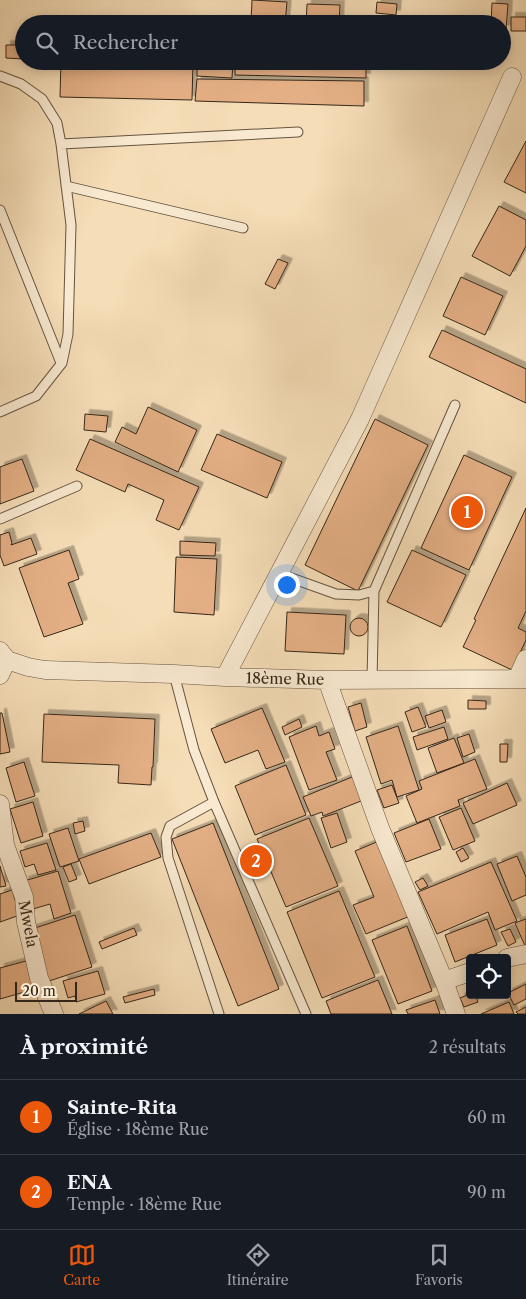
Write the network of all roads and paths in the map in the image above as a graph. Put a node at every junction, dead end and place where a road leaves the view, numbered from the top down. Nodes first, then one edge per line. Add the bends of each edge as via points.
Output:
1 (0, 76) edge
2 (512, 77) dead end
3 (298, 132) dead end
4 (61, 144) junction
5 (66, 186) junction
6 (0, 210) edge
7 (243, 228) dead end
8 (62, 363) junction
9 (455, 405) dead end
10 (0, 412) edge
11 (77, 486) dead end
12 (0, 519) edge
13 (280, 574) junction
14 (374, 591) junction
15 (526, 659) edge
16 (2, 662) edge
17 (174, 674) junction
18 (225, 677) junction
19 (521, 679) edge
20 (327, 680) junction
21 (372, 680) junction
22 (214, 802) junction
23 (0, 804) edge
24 (526, 954) edge
25 (511, 957) edge
26 (466, 973) edge
27 (444, 981) junction
28 (302, 1013) edge
29 (54, 1014) edge
30 (219, 1014) edge
31 (456, 1014) edge

1 - 4 lane via 21,84 42,99 57,123
2 - 13 street via 360,419
3 - 4 lane
4 - 5 lane
5 - 7 lane
5 - 8 lane via 70,225 68,334
6 - 8 lane
8 - 10 lane via 36,396
9 - 14 lane
11 - 12 lane
13 - 14 lane via 336,594 359,595
13 - 18 street
14 - 21 lane
15 - 19 street
16 - 17 street, 18ème Rue via 45,670
17 - 18 street, 18ème Rue
17 - 22 lane via 194,750
18 - 20 street, 18ème Rue
19 - 21 street, 18ème Rue
20 - 21 street, 18ème Rue
20 - 27 street via 380,828
22 - 28 lane
22 - 30 lane via 170,826 166,837 168,858
23 - 29 street, Mwela via 4,846 24,897 26,922 39,978
24 - 25 street
26 - 27 street
27 - 31 street

